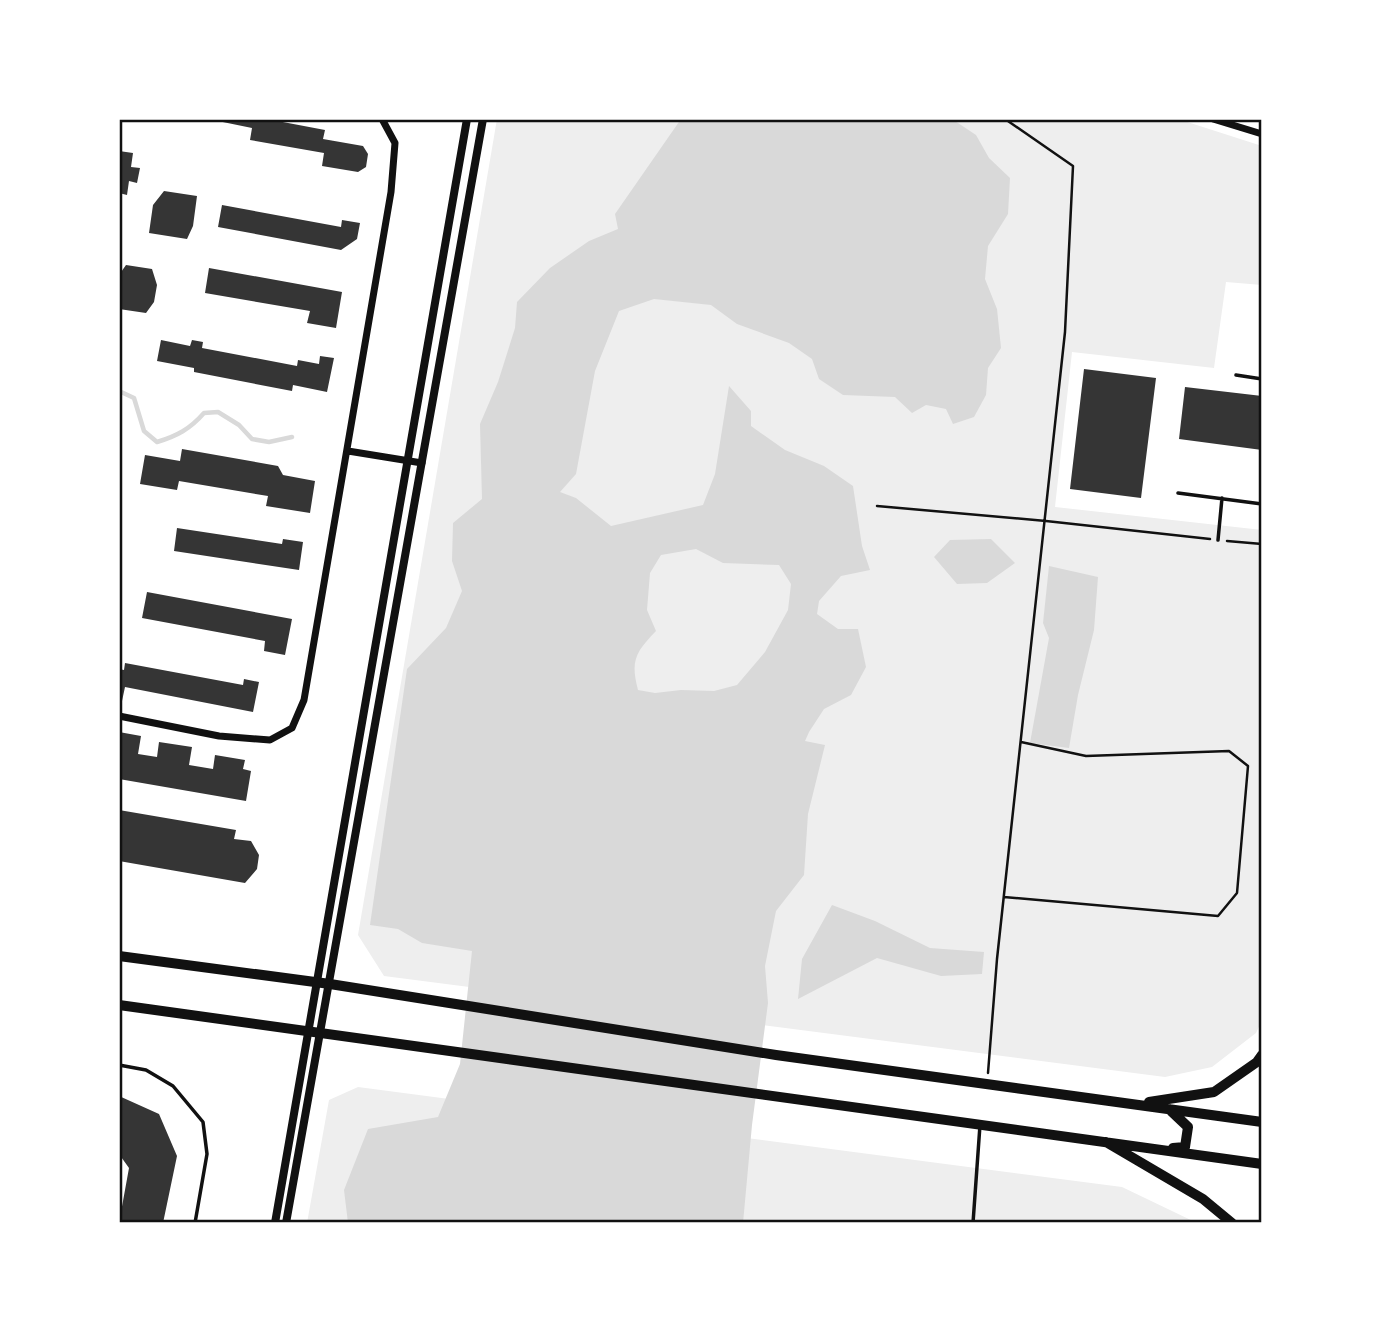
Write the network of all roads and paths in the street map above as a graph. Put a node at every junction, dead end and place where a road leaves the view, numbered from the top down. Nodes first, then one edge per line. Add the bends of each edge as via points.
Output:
1 (382, 119) edge
2 (467, 119) edge
3 (483, 119) edge
4 (1005, 119) edge
5 (1213, 119) edge
6 (1262, 134) edge
7 (1236, 375) dead end
8 (1262, 379) edge
9 (348, 451) junction
10 (408, 462) junction
11 (422, 463) junction
12 (1178, 493) dead end
13 (1222, 498) junction
14 (1262, 504) edge
15 (877, 506) dead end
16 (1046, 521) junction
17 (1218, 540) junction
18 (1262, 544) edge
19 (119, 716) edge
20 (1021, 743) junction
21 (1004, 897) junction
22 (119, 956) edge
23 (317, 983) junction
24 (330, 984) junction
25 (119, 1005) edge
26 (308, 1032) junction
27 (320, 1034) junction
28 (1262, 1055) edge
29 (119, 1065) edge
30 (987, 1084) junction
31 (1136, 1104) junction
32 (1169, 1109) junction
33 (1262, 1122) edge
34 (980, 1123) junction
35 (1101, 1139) junction
36 (1164, 1149) junction
37 (1262, 1164) edge
38 (195, 1223) edge
39 (275, 1223) edge
40 (286, 1223) edge
41 (973, 1223) edge
42 (1232, 1223) edge

1 - 9 street via 395,144 391,192
2 - 10 street
3 - 11 street
4 - 16 path via 1073,166 1065,332
5 - 6 street
7 - 8 lane
9 - 10 street
9 - 19 street via 304,700 292,728 270,740
10 - 11 street
10 - 23 street
11 - 24 street
12 - 13 lane
13 - 14 lane
13 - 17 lane
15 - 16 path
16 - 17 path
16 - 20 path
17 - 18 path
20 - 21 path
20 - 21 path via 1086,756 1229,751 1248,766 1237,893 1218,916
21 - 30 path
22 - 23 main road
23 - 24 main road
23 - 26 street
24 - 27 street
24 - 30 main road
25 - 26 main road
26 - 27 main road
26 - 39 street
27 - 34 main road
27 - 40 street
28 - 31 main road via 1214,1093
29 - 38 lane via 146,1070 173,1086 204,1122 207,1154
30 - 31 main road
31 - 32 main road
32 - 33 main road
32 - 36 main road via 1188,1127 1185,1147
34 - 35 main road
34 - 41 lane
35 - 36 main road
35 - 42 main road via 1203,1199
36 - 37 main road

